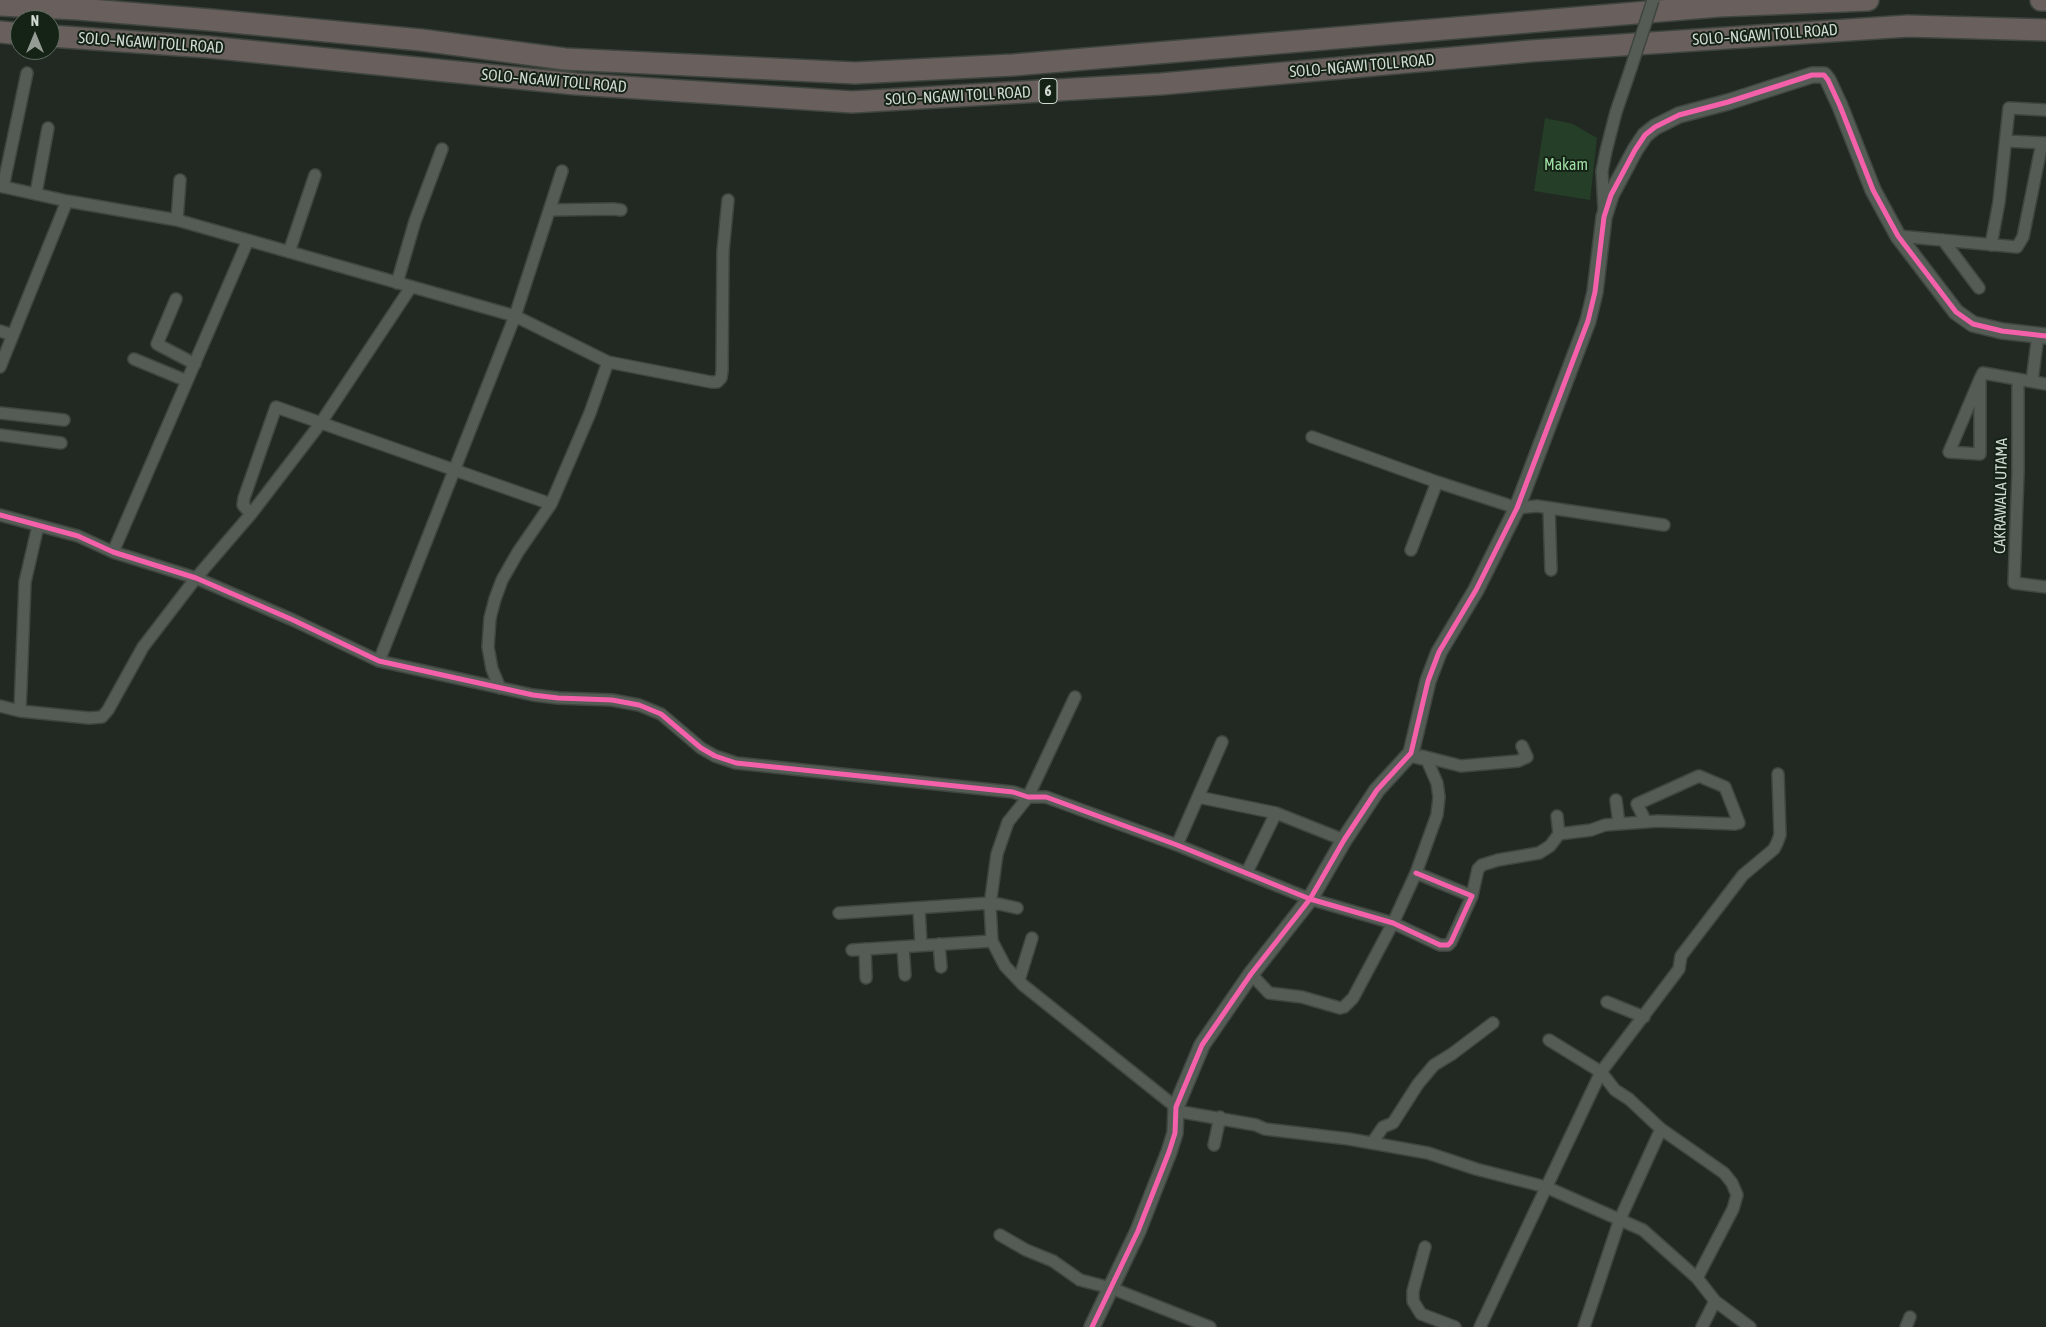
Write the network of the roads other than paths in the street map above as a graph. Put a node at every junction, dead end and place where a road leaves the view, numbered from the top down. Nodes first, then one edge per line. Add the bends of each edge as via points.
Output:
1 (1653, 0) edge
2 (1868, 0) edge
3 (2041, 0) edge
4 (2046, 0) edge
5 (0, 4) edge
6 (2046, 30) edge
7 (60, 37) edge
8 (27, 73) dead end
9 (2046, 110) edge
10 (48, 128) dead end
11 (2006, 142) junction
12 (2044, 143) edge
13 (442, 149) dead end
14 (562, 171) dead end
15 (316, 175) dead end
16 (180, 180) dead end
17 (2, 186) edge
18 (36, 193) junction
19 (728, 200) dead end
20 (67, 201) junction
21 (550, 210) junction
22 (621, 210) dead end
23 (1604, 217) junction
24 (177, 220) junction
25 (1898, 236) junction
26 (248, 240) junction
27 (1943, 240) junction
28 (1991, 245) junction
29 (289, 252) junction
30 (397, 283) junction
31 (411, 287) junction
32 (1979, 288) dead end
33 (176, 299) dead end
34 (515, 316) junction
35 (0, 330) edge
36 (13, 334) junction
37 (2042, 336) edge
38 (134, 359) dead end
39 (608, 362) junction
40 (194, 364) junction
41 (0, 367) edge
42 (1980, 379) junction
43 (2018, 379) junction
44 (187, 381) junction
45 (2032, 381) junction
46 (2046, 384) edge
47 (0, 413) edge
48 (64, 420) dead end
49 (320, 424) junction
50 (0, 435) edge
51 (1312, 437) dead end
52 (62, 443) dead end
53 (453, 471) junction
54 (1437, 482) junction
55 (551, 504) junction
56 (1517, 508) junction
57 (1549, 508) junction
58 (0, 514) edge
59 (251, 514) junction
60 (1664, 525) dead end
61 (38, 526) junction
62 (1411, 550) dead end
63 (113, 552) junction
64 (1551, 570) dead end
65 (196, 578) junction
66 (2046, 586) edge
67 (379, 661) junction
68 (500, 688) junction
69 (1075, 697) dead end
70 (0, 706) edge
71 (20, 711) junction
72 (1222, 742) dead end
73 (1522, 746) dead end
74 (1410, 754) junction
75 (1778, 774) dead end
76 (1028, 797) junction
77 (1198, 798) junction
78 (1616, 800) dead end
79 (1276, 813) junction
80 (1557, 816) dead end
81 (1646, 822) junction
82 (1619, 824) junction
83 (1559, 834) junction
84 (1344, 840) junction
85 (1177, 845) junction
86 (1247, 872) junction
87 (1416, 873) junction
88 (1472, 896) junction
89 (1310, 899) junction
90 (990, 904) junction
91 (919, 908) junction
92 (1017, 908) dead end
93 (839, 913) dead end
94 (1393, 923) junction
95 (1032, 938) dead end
96 (992, 941) junction
97 (939, 944) junction
98 (921, 945) junction
99 (903, 947) junction
100 (865, 949) junction
101 (852, 950) dead end
102 (941, 968) dead end
103 (1251, 974) junction
104 (905, 975) dead end
105 (866, 978) dead end
106 (1019, 980) junction
107 (1607, 1002) dead end
108 (1644, 1017) junction
109 (1493, 1023) dead end
110 (1549, 1040) dead end
111 (1601, 1072) junction
112 (1176, 1107) junction
113 (1220, 1118) junction
114 (1661, 1129) junction
115 (1372, 1143) junction
116 (1214, 1145) dead end
117 (1546, 1187) junction
118 (1620, 1219) junction
119 (1000, 1235) dead end
120 (1425, 1246) dead end
121 (1697, 1278) junction
122 (1111, 1288) junction
123 (1715, 1300) junction
124 (1092, 1327) edge
125 (1210, 1327) edge
126 (1455, 1327) edge
127 (1480, 1327) edge
128 (1584, 1327) edge
129 (1702, 1327) edge
130 (1750, 1327) edge

1 - 23 street, bridge via 1612,126 1602,171
2 - 5 highway, SOLO–NGAWI TOLL ROAD / 6 via 1719,6 1023,64 855,73 565,59 402,38
3 - 4 highway
6 - 7 highway, SOLO–NGAWI TOLL ROAD / 6 via 1908,26 1531,51 1161,84 852,102 576,84 208,47
8 - 17 street
9 - 11 street via 2009,108
10 - 18 street
11 - 12 street
11 - 28 street
12 - 28 street via 2021,243 2011,248
13 - 30 street via 415,221
14 - 21 street
15 - 29 street
16 - 24 street
17 - 18 street
18 - 20 street
19 - 39 street via 718,382 698,381
20 - 24 street
20 - 36 street
21 - 22 street
21 - 34 street
23 - 25 street via 1610,195 1635,150 1655,127 1679,115 1818,74 1828,80 1873,190
23 - 56 street via 1588,322
24 - 26 street
25 - 27 street
25 - 37 street via 1966,321 2002,331
26 - 29 street
26 - 40 street
27 - 28 street
27 - 32 street
29 - 30 street
30 - 31 street
31 - 34 street
31 - 49 street
33 - 40 street via 157,344
34 - 39 street
34 - 53 street
35 - 36 street
36 - 41 street
37 - 45 street
38 - 44 street
39 - 55 street
40 - 44 street
42 - 42 street, CAKRAWALA UTAMA via 1957,433 1949,452 1980,454
42 - 43 street via 1983,373
43 - 45 street
43 - 66 street, CAKRAWALA UTAMA via 2014,583
44 - 63 street
45 - 46 street
47 - 48 street
49 - 53 street
49 - 59 street
49 - 59 street via 276,407 244,498 243,505
50 - 52 street
51 - 54 street
53 - 55 street
53 - 67 street
54 - 56 street
54 - 62 street
55 - 68 street via 518,552 495,599 488,647
56 - 57 street
56 - 74 street via 1476,590 1440,652 1422,703
57 - 60 street
57 - 64 street
58 - 61 street
59 - 65 street
61 - 63 street via 78,536
61 - 71 street via 25,582
63 - 65 street
65 - 67 street
65 - 71 street via 143,647 102,716 88,718
67 - 68 street
68 - 76 street via 558,698 612,700 639,705 660,714 700,748 736,763 1013,792
69 - 76 street
70 - 71 street
72 - 77 street
73 - 74 street via 1527,757 1524,760 1461,766
74 - 84 street via 1377,790
74 - 87 street via 1427,760 1439,797 1437,815
75 - 108 street via 1778,843 1743,875 1681,956 1679,969
76 - 85 street via 1064,802
76 - 90 street via 1008,822 1001,838
77 - 79 street
77 - 85 street
78 - 82 street
79 - 84 street
79 - 86 street
80 - 83 street
81 - 81 street via 1735,824 1739,823 1725,788 1699,776 1637,804
81 - 82 street
82 - 83 street
83 - 88 street via 1550,846 1539,853 1482,865 1478,869
84 - 89 street
85 - 86 street
86 - 89 street
87 - 88 street
87 - 94 street
88 - 94 street via 1448,944 1440,944
89 - 94 street
89 - 103 street
90 - 91 street
90 - 92 street
90 - 96 street
91 - 93 street
91 - 98 street
94 - 103 street via 1353,998 1344,1007 1269,993
95 - 106 street
96 - 97 street
96 - 106 street via 1005,966
97 - 98 street
97 - 102 street
98 - 99 street
99 - 100 street
99 - 104 street
100 - 101 street
100 - 105 street
103 - 112 street via 1202,1045
106 - 112 street
107 - 108 street
108 - 111 street
109 - 115 street via 1434,1065 1393,1123 1383,1127
110 - 111 street
111 - 114 street via 1615,1090
111 - 117 street
112 - 113 street via 1182,1112
112 - 122 street via 1175,1133 1169,1152
113 - 115 street via 1256,1124 1265,1129
113 - 116 street
114 - 118 street
114 - 121 street via 1724,1173 1737,1195
115 - 117 street via 1428,1154
117 - 118 street
117 - 127 street
118 - 121 street via 1643,1230
118 - 128 street
119 - 122 street via 1053,1261 1080,1280
120 - 126 street via 1413,1301 1421,1314
121 - 123 street
122 - 124 street
122 - 125 street
123 - 129 street
123 - 130 street

